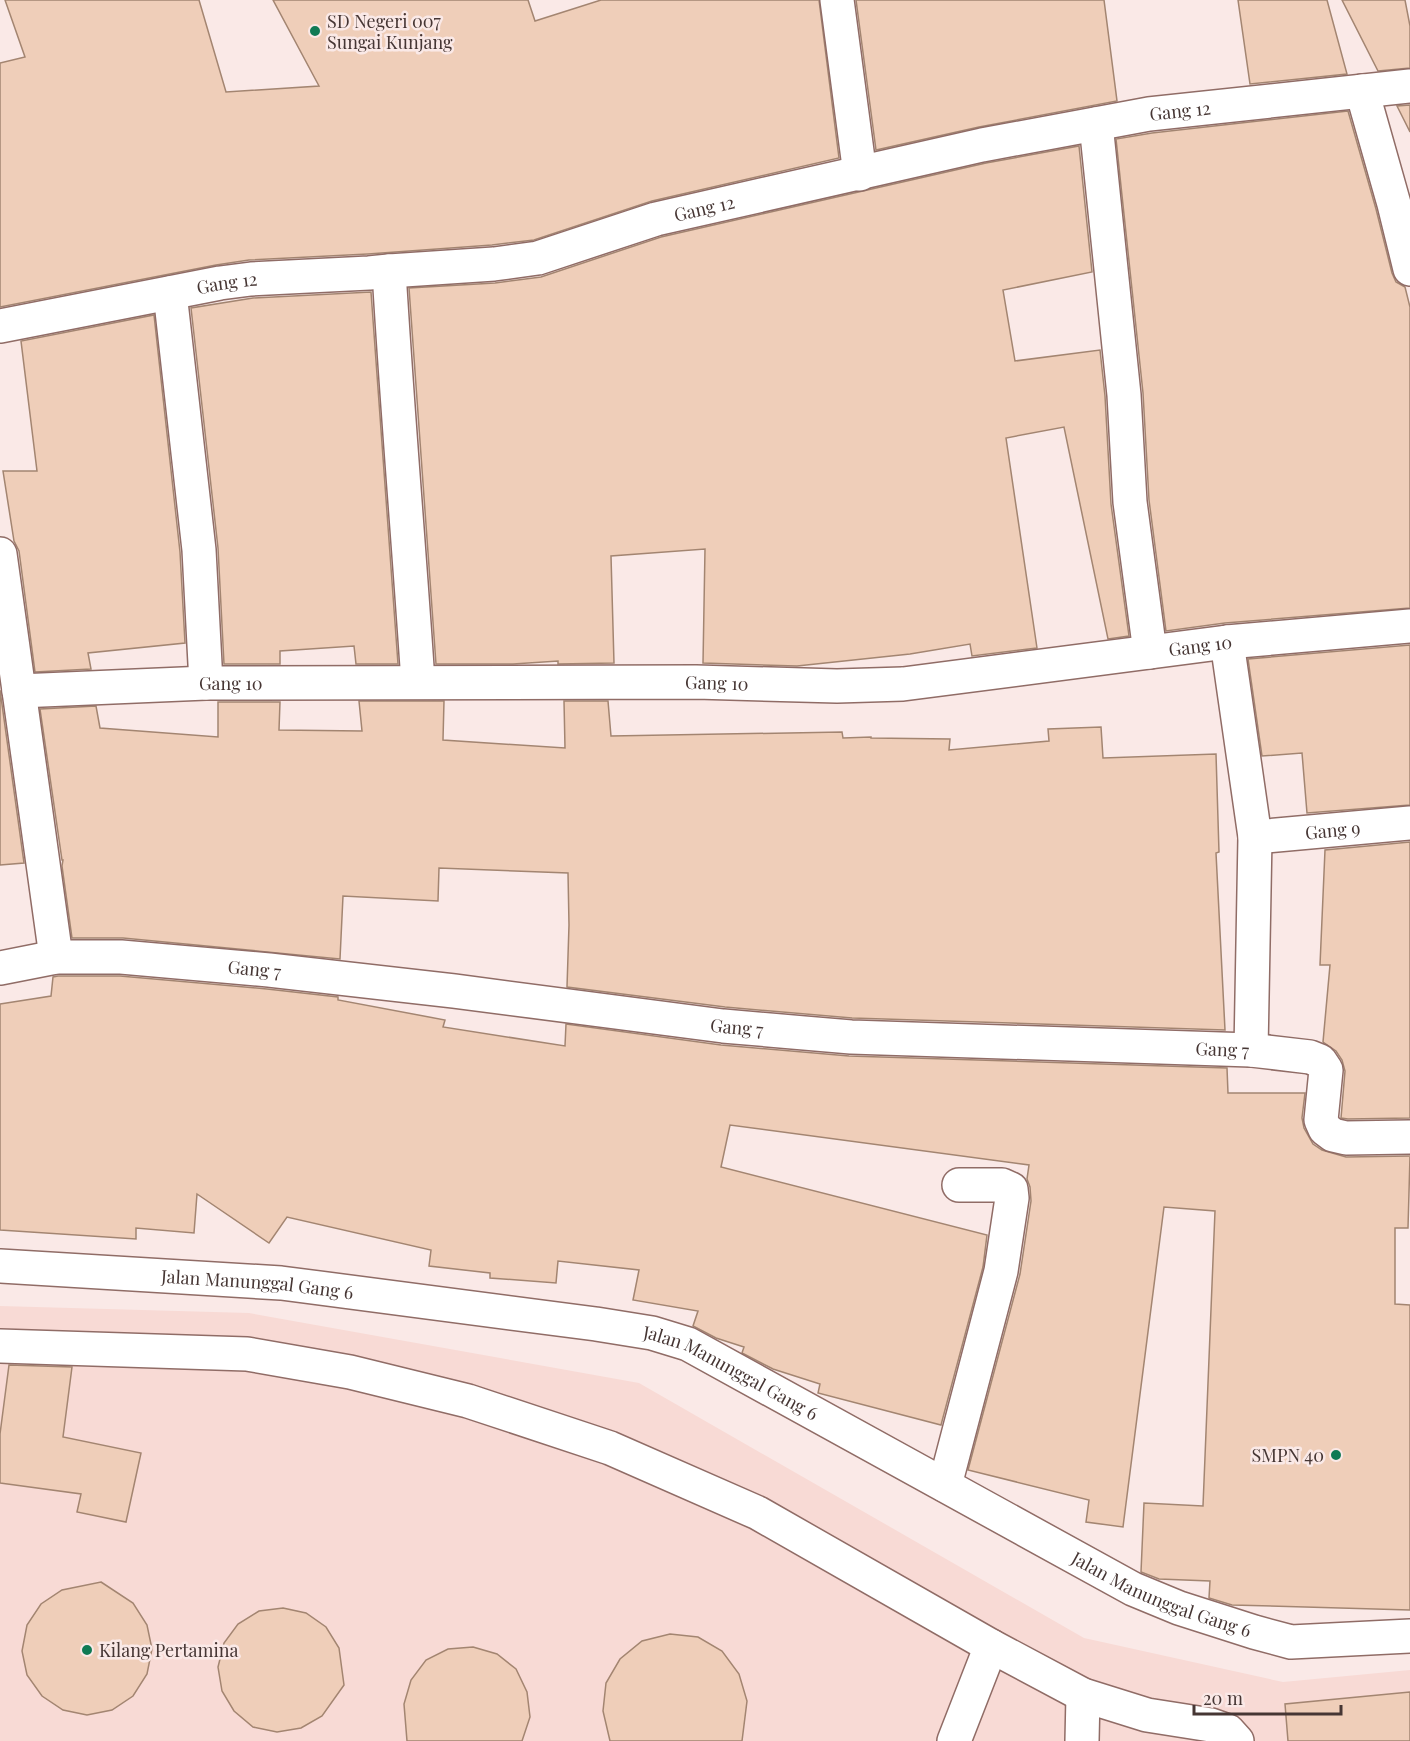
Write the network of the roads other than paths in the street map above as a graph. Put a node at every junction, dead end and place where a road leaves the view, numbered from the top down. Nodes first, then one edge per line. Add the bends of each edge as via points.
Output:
1 (837, 0) edge
2 (1410, 86) edge
3 (1362, 91) junction
4 (1096, 124) junction
5 (860, 174) junction
6 (1410, 269) edge
7 (389, 271) junction
8 (170, 293) junction
9 (0, 326) edge
10 (0, 554) edge
11 (1410, 626) edge
12 (1227, 642) junction
13 (1150, 652) junction
14 (418, 682) junction
15 (206, 683) junction
16 (19, 691) junction
17 (1410, 824) edge
18 (1255, 837) junction
19 (56, 957) junction
20 (0, 968) edge
21 (1251, 1050) junction
22 (1410, 1137) edge
23 (959, 1185) dead end
24 (0, 1266) edge
25 (0, 1346) edge
26 (945, 1485) junction
27 (1410, 1635) edge
28 (991, 1646) junction
29 (1083, 1695) junction
30 (954, 1741) edge
31 (1082, 1741) edge
32 (1237, 1741) edge

1 - 5 street
2 - 3 street, Gang 12
3 - 4 street, Gang 12 via 1149,114
3 - 6 street
4 - 5 street, Gang 12
4 - 13 street via 1124,395 1130,501
5 - 7 street, Gang 12 via 656,219 538,258
7 - 8 street, Gang 12 via 251,279
7 - 14 street
8 - 9 street, Gang 12
8 - 15 street via 199,550
10 - 16 street
11 - 12 street, Gang 10
12 - 13 street, Gang 10
12 - 18 street
13 - 14 street, Gang 10 via 903,684
14 - 15 street, Gang 10
15 - 16 street, Gang 10
16 - 19 street
17 - 18 street, Gang 9
18 - 21 street
19 - 20 street, Gang 7
19 - 21 street, Gang 7 via 121,957 268,970 723,1026 851,1037
21 - 22 street, Gang 7 via 1320,1061 1326,1070 1321,1120 1333,1136
23 - 26 street via 1002,1185 1011,1190 1012,1198 1001,1271
24 - 26 street, Jalan Manunggal Gang 6 via 281,1283 652,1333 688,1344
25 - 28 street via 247,1354 350,1372 468,1401 610,1448 758,1514
26 - 27 street, Jalan Manunggal Gang 6 via 1133,1589 1200,1615 1291,1642
28 - 29 street
28 - 30 street
29 - 31 street
29 - 32 street via 1147,1715 1211,1725 1228,1731

